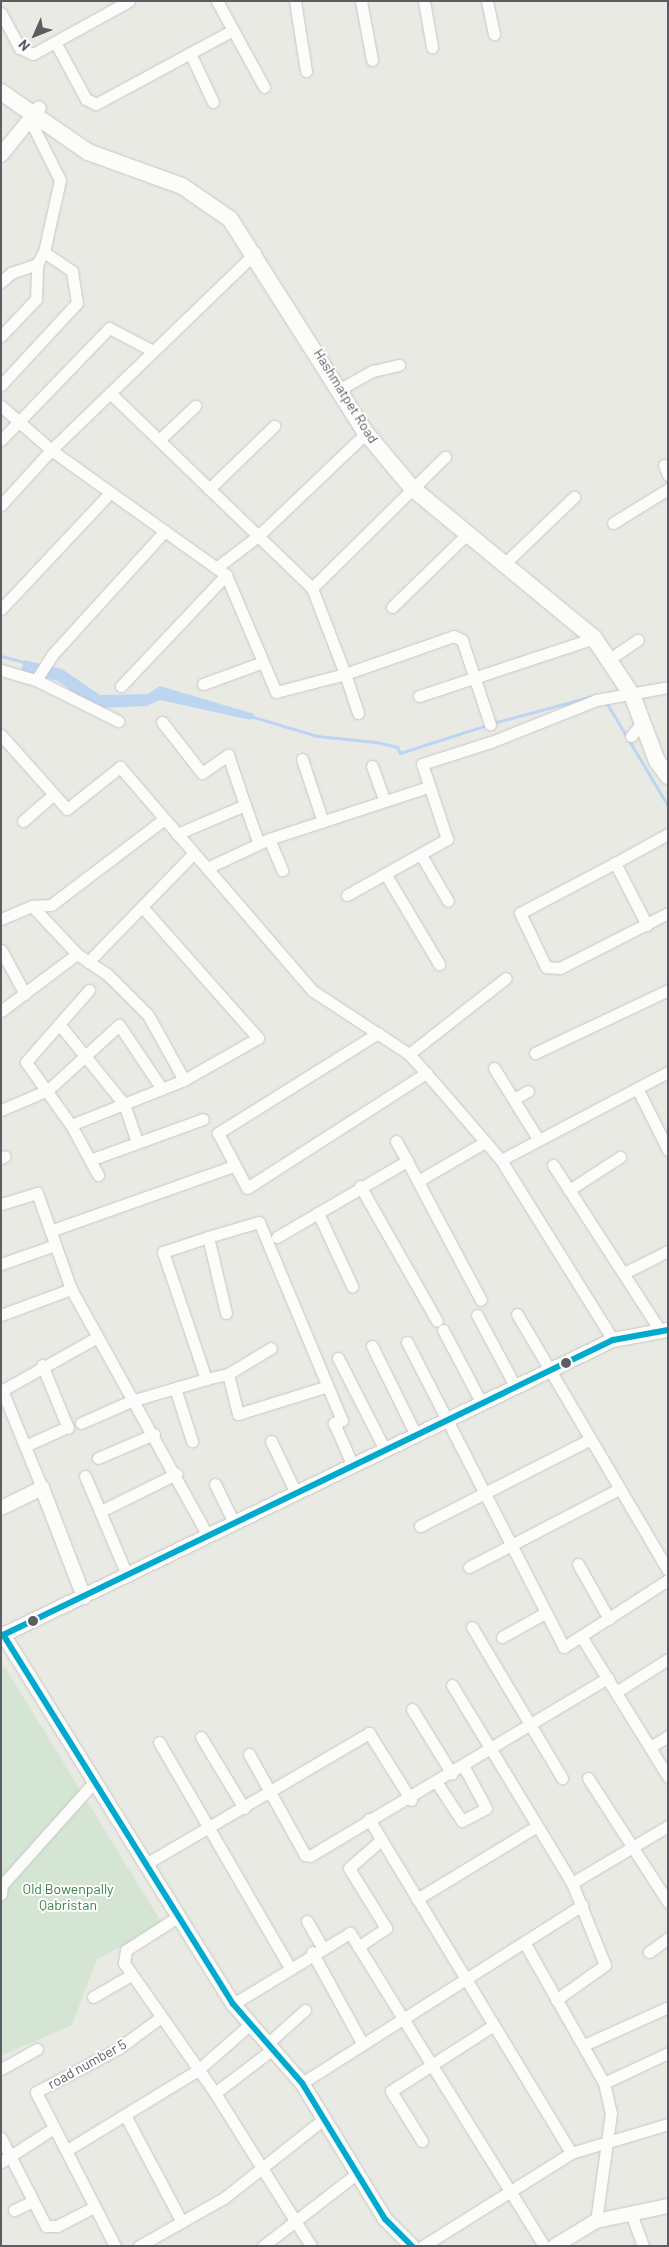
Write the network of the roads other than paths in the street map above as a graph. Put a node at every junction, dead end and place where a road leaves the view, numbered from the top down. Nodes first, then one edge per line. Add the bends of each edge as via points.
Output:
1 (130, 1) edge
2 (217, 1) edge
3 (295, 1) edge
4 (361, 1) edge
5 (424, 1) edge
6 (487, 1) edge
7 (1, 13) edge
8 (233, 30) junction
9 (494, 34) dead end
10 (55, 42) junction
11 (432, 47) dead end
12 (190, 53) junction
13 (372, 60) dead end
14 (306, 71) dead end
15 (1, 82) edge
16 (264, 87) dead end
17 (1, 92) edge
18 (213, 102) dead end
19 (34, 114) junction
20 (1, 154) edge
21 (44, 252) junction
22 (255, 252) junction
23 (37, 264) junction
24 (1, 282) edge
25 (1, 336) edge
26 (153, 351) junction
27 (399, 365) dead end
28 (1, 384) edge
29 (340, 389) junction
30 (110, 393) junction
31 (1, 406) edge
32 (195, 406) dead end
33 (20, 421) junction
34 (274, 426) dead end
35 (366, 433) junction
36 (1, 440) edge
37 (159, 440) junction
38 (51, 450) junction
39 (445, 457) dead end
40 (412, 488) junction
41 (209, 489) junction
42 (668, 489) edge
43 (110, 494) junction
44 (574, 497) dead end
45 (1, 504) edge
46 (613, 523) dead end
47 (166, 531) junction
48 (258, 536) junction
49 (465, 536) junction
50 (502, 566) junction
51 (221, 572) junction
52 (312, 588) junction
53 (392, 608) dead end
54 (1, 609) edge
55 (594, 638) junction
56 (638, 640) dead end
57 (608, 660) junction
58 (262, 662) junction
59 (1, 670) edge
60 (345, 674) junction
61 (475, 678) junction
62 (36, 680) junction
63 (203, 684) dead end
64 (121, 686) dead end
65 (668, 687) edge
66 (624, 694) junction
67 (419, 696) dead end
68 (358, 713) dead end
69 (118, 721) dead end
70 (162, 722) dead end
71 (490, 724) dead end
72 (1, 735) edge
73 (302, 759) dead end
74 (663, 759) edge
75 (372, 766) dead end
76 (668, 776) edge
77 (428, 787) junction
78 (54, 794) junction
79 (385, 801) junction
80 (245, 804) junction
81 (163, 820) junction
82 (24, 821) dead end
83 (322, 822) junction
84 (177, 834) junction
85 (668, 834) edge
86 (264, 842) junction
87 (192, 855) junction
88 (421, 855) junction
89 (615, 863) junction
90 (207, 868) junction
91 (282, 870) dead end
92 (386, 875) junction
93 (347, 895) dead end
94 (448, 901) dead end
95 (32, 906) junction
96 (142, 907) junction
97 (668, 914) edge
98 (1, 919) edge
99 (647, 925) junction
100 (1, 950) edge
101 (77, 954) junction
102 (88, 962) junction
103 (439, 964) dead end
104 (506, 978) dead end
105 (89, 990) dead end
106 (668, 990) edge
107 (25, 994) junction
108 (1, 1011) edge
109 (59, 1024) junction
110 (378, 1033) junction
111 (86, 1053) junction
112 (535, 1053) dead end
113 (409, 1054) junction
114 (494, 1068) dead end
115 (668, 1072) edge
116 (426, 1073) junction
117 (184, 1080) junction
118 (637, 1088) junction
119 (162, 1089) junction
120 (48, 1090) junction
121 (528, 1091) dead end
122 (514, 1099) junction
123 (124, 1104) junction
124 (1, 1110) edge
125 (203, 1119) dead end
126 (71, 1125) junction
127 (538, 1139) junction
128 (396, 1141) dead end
129 (137, 1142) junction
130 (484, 1142) junction
131 (668, 1150) edge
132 (620, 1157) dead end
133 (90, 1160) junction
134 (501, 1160) junction
135 (407, 1161) junction
136 (553, 1165) dead end
137 (234, 1166) junction
138 (98, 1175) dead end
139 (418, 1181) junction
140 (360, 1186) junction
141 (568, 1190) junction
142 (1, 1204) edge
143 (318, 1213) junction
144 (50, 1231) junction
145 (208, 1237) junction
146 (277, 1237) dead end
147 (55, 1245) junction
148 (668, 1251) edge
149 (1, 1264) edge
150 (624, 1273) junction
151 (352, 1286) dead end
152 (71, 1289) junction
153 (481, 1300) dead end
154 (226, 1313) dead end
155 (517, 1314) dead end
156 (1, 1315) edge
157 (478, 1315) dead end
158 (664, 1331) edge
159 (96, 1338) junction
160 (613, 1340) junction
161 (407, 1342) dead end
162 (372, 1346) dead end
163 (271, 1348) dead end
164 (338, 1358) dead end
165 (42, 1365) junction
166 (548, 1371) junction
167 (228, 1374) junction
168 (206, 1379) junction
169 (515, 1386) junction
170 (325, 1387) junction
171 (175, 1388) junction
172 (2, 1390) edge
173 (131, 1401) junction
174 (482, 1404) junction
175 (449, 1420) junction
176 (81, 1423) dead end
177 (154, 1434) junction
178 (416, 1435) junction
179 (589, 1440) junction
180 (192, 1441) dead end
181 (271, 1441) dead end
182 (25, 1446) junction
183 (385, 1450) junction
184 (98, 1458) dead end
185 (353, 1466) junction
186 (176, 1474) junction
187 (85, 1476) dead end
188 (215, 1484) dead end
189 (42, 1488) junction
190 (619, 1489) junction
191 (482, 1491) junction
192 (295, 1492) junction
193 (1, 1508) edge
194 (101, 1511) junction
195 (234, 1523) junction
196 (420, 1526) dead end
197 (208, 1536) junction
198 (511, 1548) junction
199 (578, 1564) dead end
200 (469, 1567) dead end
201 (668, 1570) edge
202 (127, 1575) junction
203 (668, 1580) edge
204 (84, 1597) junction
205 (545, 1613) junction
206 (609, 1619) junction
207 (472, 1627) dead end
208 (2, 1635) edge
209 (581, 1636) junction
210 (502, 1637) dead end
211 (668, 1659) edge
212 (608, 1678) junction
213 (452, 1685) dead end
214 (616, 1692) junction
215 (412, 1709) dead end
216 (530, 1725) junction
217 (668, 1736) edge
218 (201, 1737) dead end
219 (159, 1742) dead end
220 (650, 1747) junction
221 (492, 1750) junction
222 (249, 1754) dead end
223 (464, 1767) junction
224 (668, 1777) edge
225 (451, 1778) junction
226 (562, 1778) dead end
227 (588, 1778) dead end
228 (94, 1782) junction
229 (437, 1783) junction
230 (272, 1792) junction
231 (410, 1800) junction
232 (244, 1808) junction
233 (369, 1819) junction
234 (537, 1826) junction
235 (668, 1826) edge
236 (207, 1829) junction
237 (381, 1840) junction
238 (630, 1848) junction
239 (144, 1865) junction
240 (572, 1883) junction
241 (1, 1894) edge
242 (417, 1899) junction
243 (668, 1902) edge
244 (582, 1905) junction
245 (176, 1918) junction
246 (307, 1921) dead end
247 (668, 1938) edge
248 (524, 1942) junction
249 (358, 1946) junction
250 (322, 1947) junction
251 (312, 1952) junction
252 (649, 1952) dead end
253 (290, 1968) junction
254 (131, 1975) junction
255 (466, 1977) junction
256 (93, 1998) dead end
257 (556, 2000) junction
258 (233, 2004) junction
259 (668, 2007) edge
260 (305, 2010) dead end
261 (161, 2017) junction
262 (403, 2017) junction
263 (249, 2025) junction
264 (494, 2025) junction
265 (362, 2043) junction
266 (584, 2045) junction
267 (271, 2046) junction
268 (37, 2049) dead end
269 (668, 2053) edge
270 (434, 2064) junction
271 (1, 2069) edge
272 (198, 2070) junction
273 (302, 2083) junction
274 (604, 2083) junction
275 (215, 2093) junction
276 (125, 2116) junction
277 (325, 2118) junction
278 (668, 2124) edge
279 (54, 2128) junction
280 (1, 2138) edge
281 (422, 2141) dead end
282 (606, 2144) junction
283 (67, 2150) junction
284 (572, 2152) junction
285 (6, 2159) edge
286 (259, 2168) junction
287 (356, 2174) junction
288 (512, 2192) junction
289 (33, 2202) junction
290 (668, 2206) edge
291 (94, 2207) junction
292 (14, 2210) dead end
293 (630, 2213) junction
294 (596, 2221) junction
295 (182, 2222) junction
296 (295, 2222) junction
297 (115, 2246) edge
298 (139, 2246) edge
299 (263, 2246) edge
300 (312, 2246) edge
301 (412, 2246) edge
302 (423, 2246) edge
303 (544, 2246) edge
304 (555, 2246) edge
305 (643, 2246) edge

1 - 10 street
2 - 8 street
3 - 14 street
4 - 13 street
5 - 11 street
6 - 9 street
7 - 10 street via 26,54
8 - 12 street
8 - 16 street
10 - 12 street via 90,103
12 - 18 street
15 - 19 main road
17 - 19 main road
19 - 20 street
19 - 21 street via 60,180
19 - 22 main road, Hashmatpet Road via 120,162 182,186 207,201 230,219
21 - 23 street
21 - 28 street via 72,271 77,303
22 - 26 street
22 - 29 main road, Hashmatpet Road
23 - 24 street via 11,273
23 - 25 street via 36,299
26 - 30 street
26 - 33 street via 112,327
27 - 29 street via 373,370
29 - 35 main road, Hashmatpet Road
30 - 37 street
30 - 38 street
31 - 33 street
32 - 37 street
33 - 36 street
33 - 38 street
34 - 41 street
35 - 40 main road, Hashmatpet Road
35 - 48 street
37 - 41 street
38 - 43 street
38 - 45 street
39 - 40 street
40 - 49 main road, Hashmatpet Road
40 - 52 street
41 - 48 street
42 - 46 street
43 - 47 street
43 - 54 street
44 - 50 street
47 - 51 street
47 - 62 street via 52,656
48 - 51 street
48 - 52 street
49 - 50 main road, Hashmatpet Road
49 - 53 street
50 - 55 main road, Hashmatpet Road
51 - 58 street
51 - 64 street
52 - 60 street
55 - 57 main road, Hashmatpet Road
55 - 61 street
56 - 57 street
57 - 66 main road, Hashmatpet Road
58 - 60 street via 276,692
58 - 63 street
59 - 62 street
60 - 61 street via 454,636 462,640
60 - 68 street
61 - 67 street
61 - 71 street
62 - 69 street
65 - 66 street
66 - 74 main road, Hashmatpet Road via 636,730
66 - 77 street via 596,700 490,742 422,764
70 - 80 street via 202,773 228,755
72 - 78 street
73 - 83 street
74 - 76 main road, Hashmatpet Road
75 - 79 street
77 - 79 street
77 - 88 street via 447,839
78 - 81 street via 67,809 120,767
78 - 82 street
79 - 83 street
80 - 84 street
80 - 86 street
81 - 84 street
81 - 95 street via 51,905
83 - 86 street
84 - 87 street
85 - 89 street
86 - 90 street
86 - 91 street
87 - 90 street
87 - 96 street
88 - 92 street
88 - 94 street
89 - 99 street
89 - 99 street via 522,910 520,918 540,957 550,969 560,968
90 - 110 street via 313,991
92 - 93 street
92 - 103 street
95 - 98 street
95 - 101 street
96 - 102 street
96 - 117 street via 258,1038
97 - 99 street
100 - 107 street
101 - 102 street
101 - 107 street
102 - 117 street via 148,1016
104 - 113 street
105 - 109 street
106 - 112 street
107 - 108 street
109 - 111 street
109 - 120 street via 26,1062
110 - 113 street
110 - 137 street via 218,1133
111 - 119 street via 119,1025
111 - 120 street
111 - 123 street
113 - 116 street
114 - 122 street
115 - 118 street
116 - 130 street
116 - 137 street via 247,1188
117 - 119 street
118 - 127 street
118 - 131 street
119 - 123 street
120 - 124 street
120 - 126 street
121 - 122 street
122 - 127 street
123 - 126 street
123 - 129 street
125 - 129 street
126 - 133 street
127 - 134 street
128 - 135 street
129 - 133 street
130 - 134 street
130 - 139 street
132 - 141 street
133 - 138 street
134 - 160 street
135 - 139 street
135 - 140 street
136 - 141 street
137 - 144 street
139 - 153 street
140 - 143 street
140 - 174 street
141 - 150 street
142 - 144 street via 37,1193
143 - 146 street
143 - 151 street
144 - 147 street
145 - 154 street
145 - 168 street via 163,1252
145 - 170 street via 258,1222
147 - 149 street
147 - 152 street
148 - 150 street
150 - 158 street
152 - 156 street
152 - 159 street
155 - 166 street
157 - 169 street
158 - 160 street
159 - 165 street
159 - 173 street
160 - 166 street
161 - 175 street
162 - 178 street
163 - 167 street
164 - 183 street
165 - 172 street
165 - 182 street via 66,1429
166 - 169 street
166 - 179 street
167 - 168 street
167 - 170 street via 238,1414
168 - 171 street
169 - 174 street
170 - 185 street via 342,1420 334,1423
171 - 173 street
171 - 180 street
172 - 182 street
173 - 176 street
173 - 177 street
174 - 175 street
175 - 178 street
175 - 191 street
177 - 184 street
177 - 186 street
178 - 183 street
179 - 190 street
179 - 191 street
181 - 192 street
182 - 189 street
183 - 185 street
185 - 192 street
186 - 194 street
186 - 197 street
187 - 194 street
188 - 195 street
189 - 193 street
189 - 204 street
190 - 198 street
190 - 201 street
191 - 196 street
191 - 198 street
192 - 195 street
194 - 202 street
195 - 197 street
197 - 202 street
198 - 200 street
198 - 205 street
199 - 206 street
202 - 204 street
203 - 206 street
204 - 208 street
205 - 209 street via 564,1647
205 - 210 street
206 - 209 street
207 - 216 street
208 - 228 street
209 - 212 street
211 - 214 street
212 - 214 street
212 - 216 street
213 - 221 street
214 - 220 street
215 - 225 street
216 - 221 street
216 - 226 street
217 - 220 street
218 - 232 street
219 - 236 street
220 - 224 street
221 - 223 street
221 - 234 street
222 - 230 street
223 - 225 street
223 - 229 street via 486,1808 462,1821
225 - 229 street
227 - 238 street
228 - 239 street
228 - 241 street via 2,1885
229 - 231 street
230 - 231 street via 369,1733
230 - 232 street
230 - 233 street via 305,1855
231 - 233 street
232 - 236 street
233 - 237 street
234 - 240 street
234 - 242 street
235 - 238 street
236 - 239 street
236 - 253 street
237 - 242 street
237 - 249 street via 349,1868 386,1928
238 - 240 street
238 - 243 street
239 - 245 street
240 - 244 street
242 - 255 street
244 - 248 street
244 - 257 street via 605,1964
245 - 254 street via 126,1950 122,1959
245 - 258 street
246 - 250 street
247 - 252 street
248 - 255 street
248 - 257 street
249 - 250 street via 350,1933
249 - 262 street
250 - 251 street
251 - 253 street
251 - 265 street
253 - 258 street
254 - 256 street
254 - 261 street
255 - 262 street
255 - 264 street
257 - 266 street
258 - 263 street
259 - 266 street
260 - 267 street
261 - 272 street
261 - 279 street, road number 5 via 119,2048 36,2092
262 - 265 street
262 - 270 street
263 - 267 street
263 - 272 street
264 - 270 street
264 - 284 street
265 - 273 street
266 - 274 street
267 - 273 street
267 - 275 street
268 - 271 street
269 - 274 street
270 - 281 street via 390,2091
270 - 288 street
272 - 275 street
272 - 276 street
273 - 277 street
274 - 282 street via 611,2113
275 - 286 street
276 - 283 street
276 - 295 street
277 - 286 street
277 - 287 street
278 - 282 street
279 - 283 street
279 - 285 street
280 - 285 street
282 - 284 street
282 - 294 street
283 - 291 street
284 - 288 street
285 - 289 street
286 - 295 street via 224,2198
286 - 296 street
287 - 296 street
287 - 301 street via 385,2219
288 - 302 street
288 - 303 street
289 - 291 street via 46,2226 57,2226
289 - 292 street
290 - 293 street
291 - 297 street
293 - 294 street
293 - 305 street
294 - 304 street
295 - 298 street
296 - 299 street
296 - 300 street

